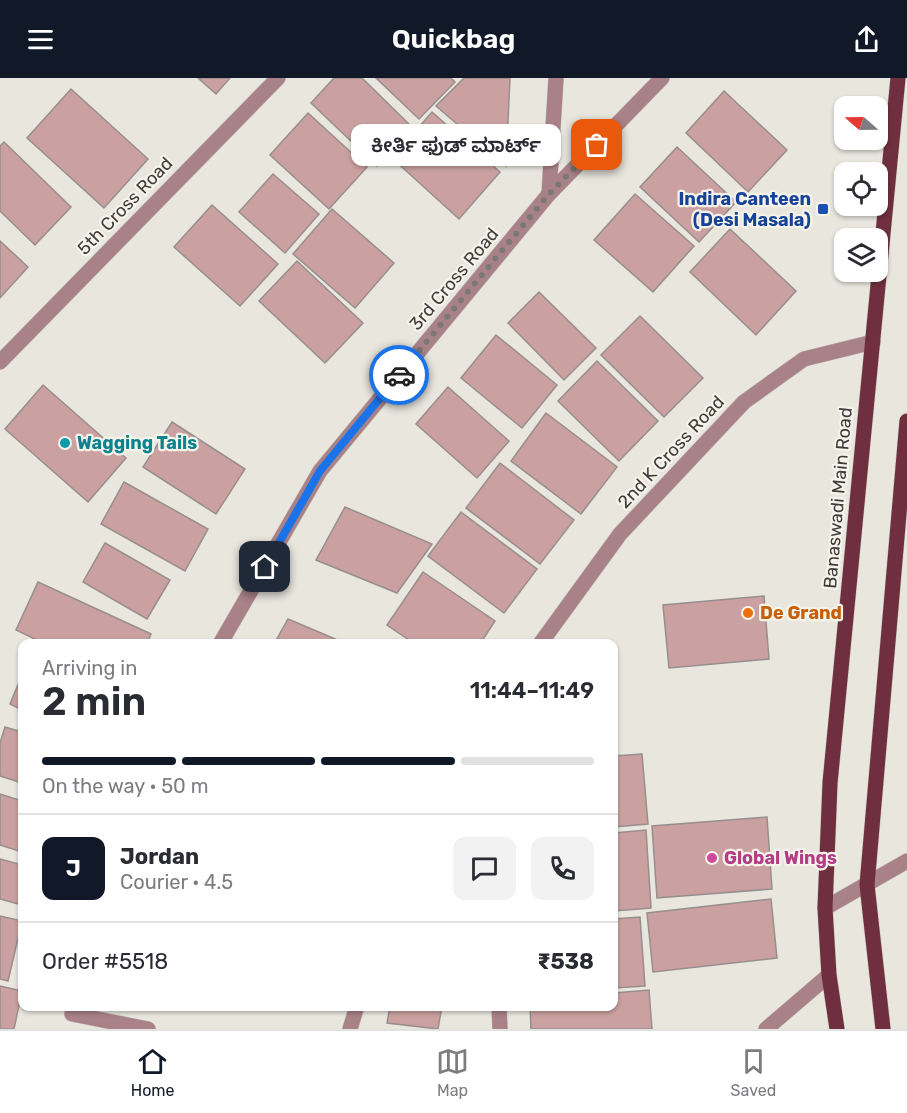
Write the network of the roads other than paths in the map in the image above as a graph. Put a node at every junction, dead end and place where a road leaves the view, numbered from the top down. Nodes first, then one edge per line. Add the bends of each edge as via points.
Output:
1 (278, 78) edge
2 (556, 78) edge
3 (662, 78) edge
4 (898, 78) edge
5 (549, 194) junction
6 (873, 342) junction
7 (0, 362) edge
8 (907, 421) edge
9 (223, 639) edge
10 (544, 639) edge
11 (907, 861) edge
12 (867, 885) junction
13 (825, 908) junction
14 (829, 975) junction
15 (355, 1011) edge
16 (499, 1011) edge
17 (72, 1017) edge
18 (148, 1029) edge
19 (350, 1029) edge
20 (500, 1029) edge
21 (766, 1029) edge
22 (837, 1029) edge
23 (883, 1029) edge

1 - 7 street, 5th Cross Road
2 - 5 street
3 - 5 street, 3rd Cross Road
4 - 6 main road, Banaswadi Main Road
5 - 9 street, 3rd Cross Road via 320,471
6 - 10 street, 2nd K Cross Road via 804,359 744,402 621,534
6 - 13 main road, Banaswadi Main Road via 830,783
8 - 12 main road
11 - 12 street
12 - 13 street
12 - 23 main road
13 - 14 main road, Banaswadi Main Road
14 - 21 street
14 - 22 main road, Banaswadi Main Road
15 - 19 street
16 - 20 street
17 - 18 street

